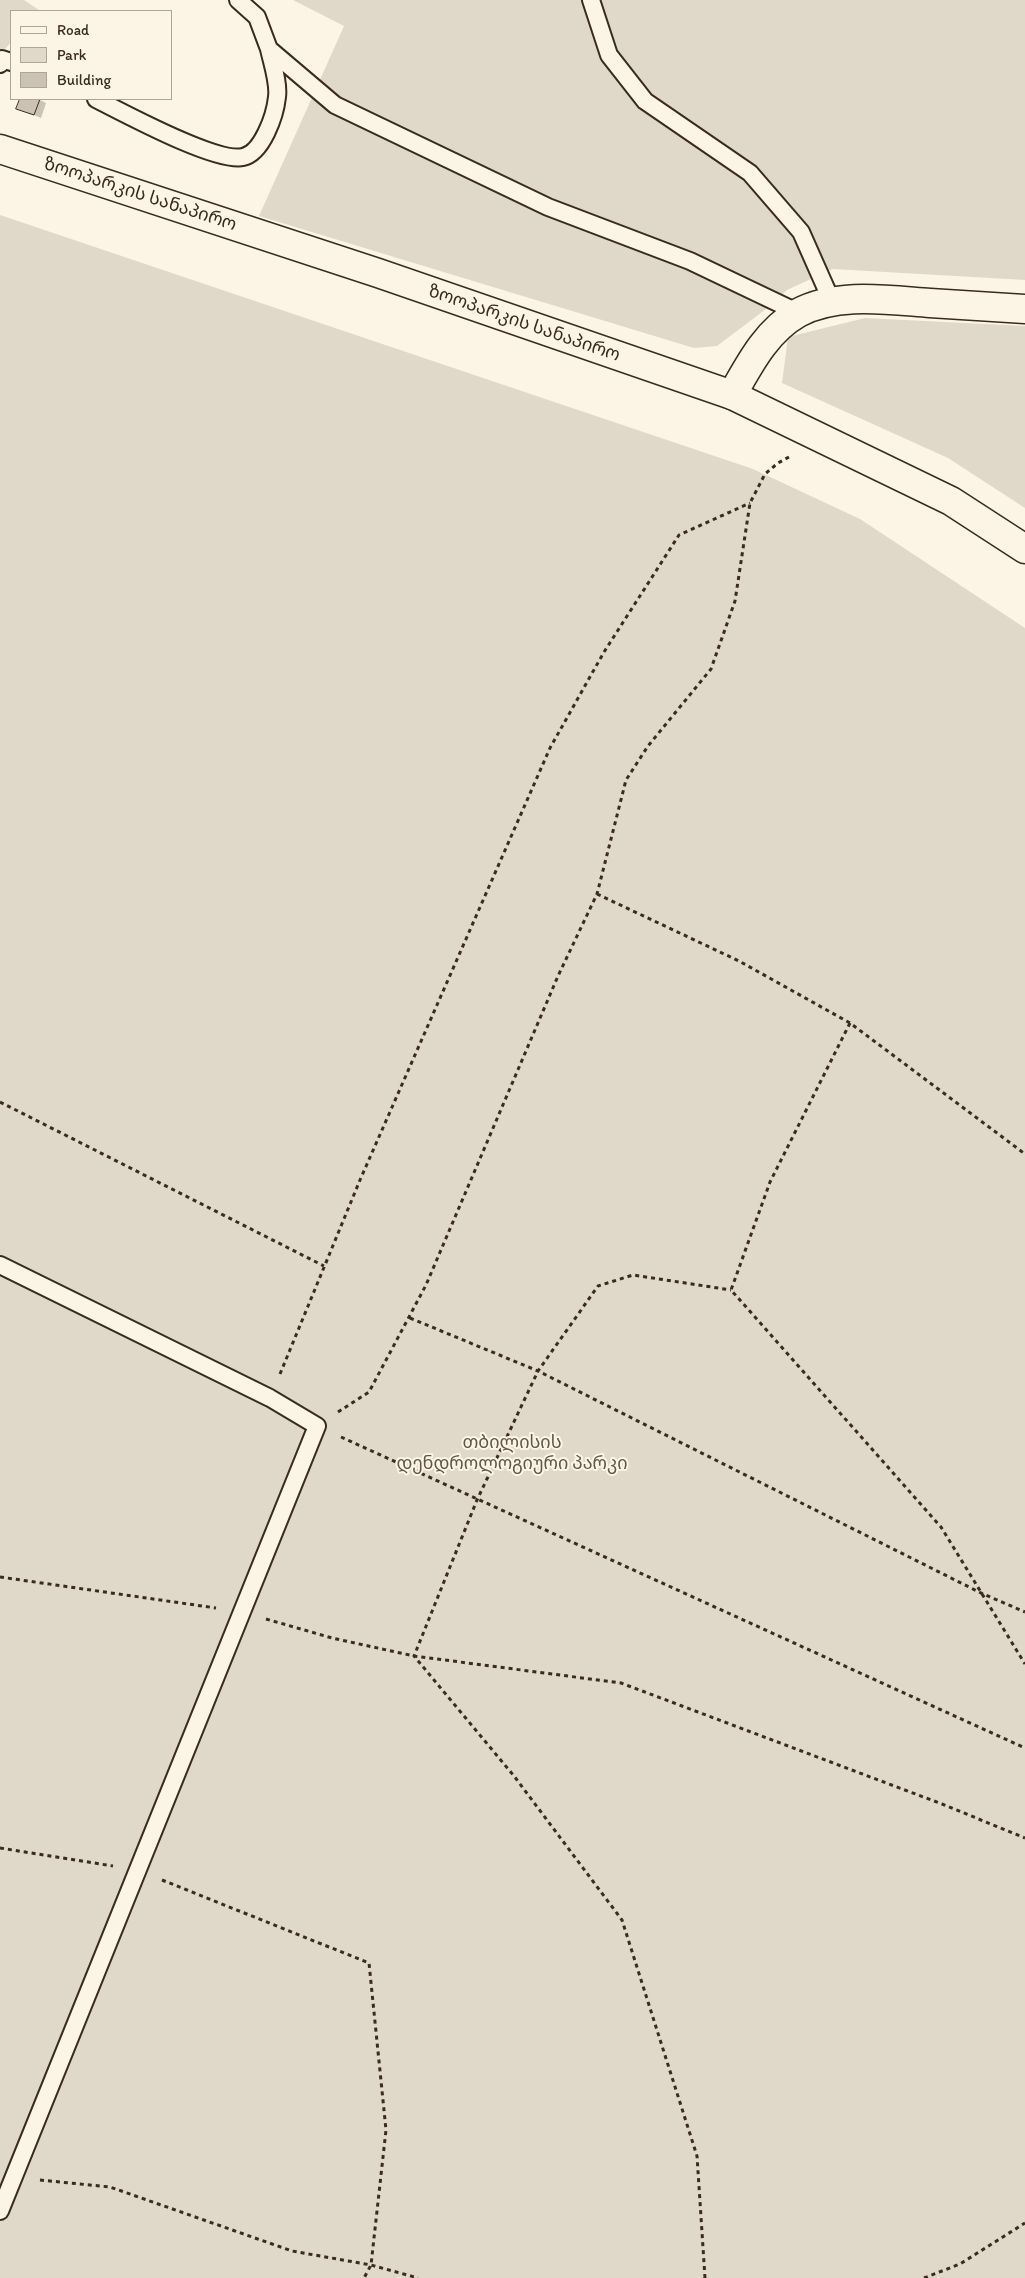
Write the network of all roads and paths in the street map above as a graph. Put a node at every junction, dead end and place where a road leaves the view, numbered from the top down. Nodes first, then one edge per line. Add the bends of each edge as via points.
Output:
1 (238, 0) edge
2 (591, 0) edge
3 (269, 49) junction
4 (10, 62) edge
5 (0, 64) edge
6 (98, 100) edge
7 (0, 149) edge
8 (832, 302) junction
9 (1025, 309) edge
10 (799, 312) junction
11 (732, 395) junction
12 (825, 442) junction
13 (750, 503) junction
14 (1025, 549) edge
15 (597, 894) junction
16 (850, 1023) junction
17 (0, 1102) edge
18 (1025, 1154) edge
19 (0, 1264) edge
20 (324, 1266) junction
21 (731, 1290) junction
22 (410, 1318) junction
23 (538, 1371) junction
24 (270, 1398) junction
25 (317, 1426) junction
26 (477, 1500) junction
27 (0, 1577) edge
28 (981, 1593) junction
29 (242, 1612) junction
30 (1025, 1612) edge
31 (414, 1656) junction
32 (1025, 1664) edge
33 (1025, 1748) edge
34 (1025, 1838) edge
35 (0, 1848) edge
36 (138, 1870) junction
37 (13, 2178) junction
38 (0, 2211) edge
39 (1025, 2223) edge
40 (371, 2266) junction
41 (364, 2278) edge
42 (418, 2278) edge
43 (705, 2278) edge
44 (924, 2278) edge

1 - 3 lane via 256,17
2 - 8 lane via 608,55 645,101 750,173 801,232
3 - 6 lane via 278,96 258,150 242,157 206,152
3 - 10 lane via 334,105 548,207 690,261
4 - 5 lane via 2,60
7 - 11 main road, ზოოპარკის სანაპირო
8 - 9 main road via 868,298
8 - 10 main road
10 - 11 main road via 765,342
11 - 12 main road, ზოოპარკის სანაპირო
12 - 13 path via 778,463 765,474
12 - 14 main road, ზოოპარკის სანაპირო via 951,500
13 - 15 path via 735,601 711,669 648,746 626,780
13 - 20 path via 678,535 599,660 550,748
15 - 16 path via 739,961
15 - 22 path via 558,976
16 - 18 path
16 - 21 path via 770,1182
17 - 20 path
19 - 24 lane
20 - 24 path
21 - 23 path via 633,1274 598,1286
21 - 28 path via 941,1526
22 - 23 path
22 - 25 path via 369,1392
23 - 26 path
23 - 28 path
24 - 25 lane
25 - 26 path
25 - 29 lane
26 - 31 path
26 - 33 path
27 - 29 path
28 - 30 path
28 - 32 path
29 - 31 path via 332,1638
29 - 36 lane
31 - 34 path via 621,1683
31 - 43 path via 514,1776 622,1920 697,2156
35 - 36 path
36 - 37 lane
36 - 40 path via 369,1962 386,2130
37 - 38 lane
37 - 40 path via 110,2187 292,2251
39 - 44 path via 960,2264
40 - 41 path
40 - 42 path

